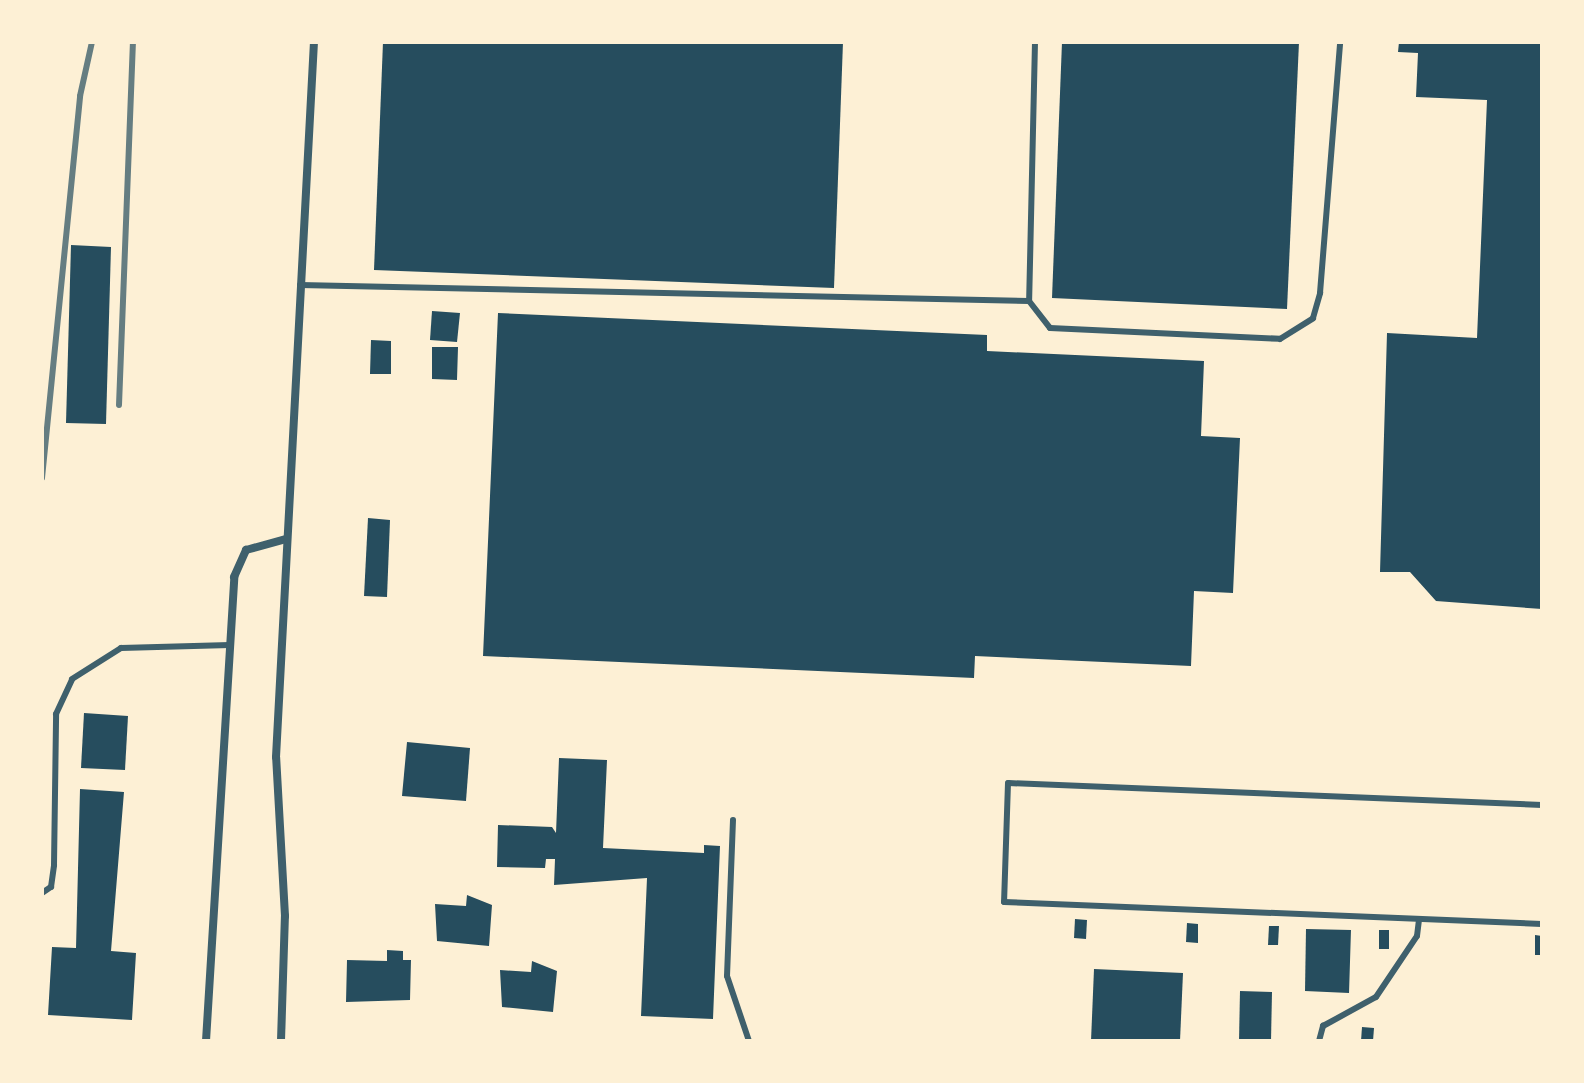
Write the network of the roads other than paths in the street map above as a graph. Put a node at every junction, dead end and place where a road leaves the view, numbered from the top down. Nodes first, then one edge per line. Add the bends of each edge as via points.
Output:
1 (314, 42) edge
2 (1035, 42) edge
3 (1340, 42) edge
4 (300, 285) junction
5 (1029, 301) junction
6 (286, 539) junction
7 (230, 645) junction
8 (1542, 805) edge
9 (733, 820) dead end
10 (42, 893) edge
11 (1419, 919) junction
12 (1542, 924) edge
13 (206, 1041) edge
14 (281, 1041) edge
15 (749, 1041) edge
16 (1319, 1041) edge

1 - 4 street
2 - 5 lane
3 - 5 lane via 1313,318 1280,339 1050,328
4 - 5 lane
4 - 6 street
6 - 7 street via 246,550 234,577
6 - 14 street via 276,757 285,916
7 - 10 lane via 121,648 72,679 56,714 54,865 51,887
7 - 13 street
8 - 11 lane via 1008,783 1004,902
9 - 15 lane via 727,976
11 - 12 lane
11 - 16 lane via 1417,936 1376,997 1323,1026

